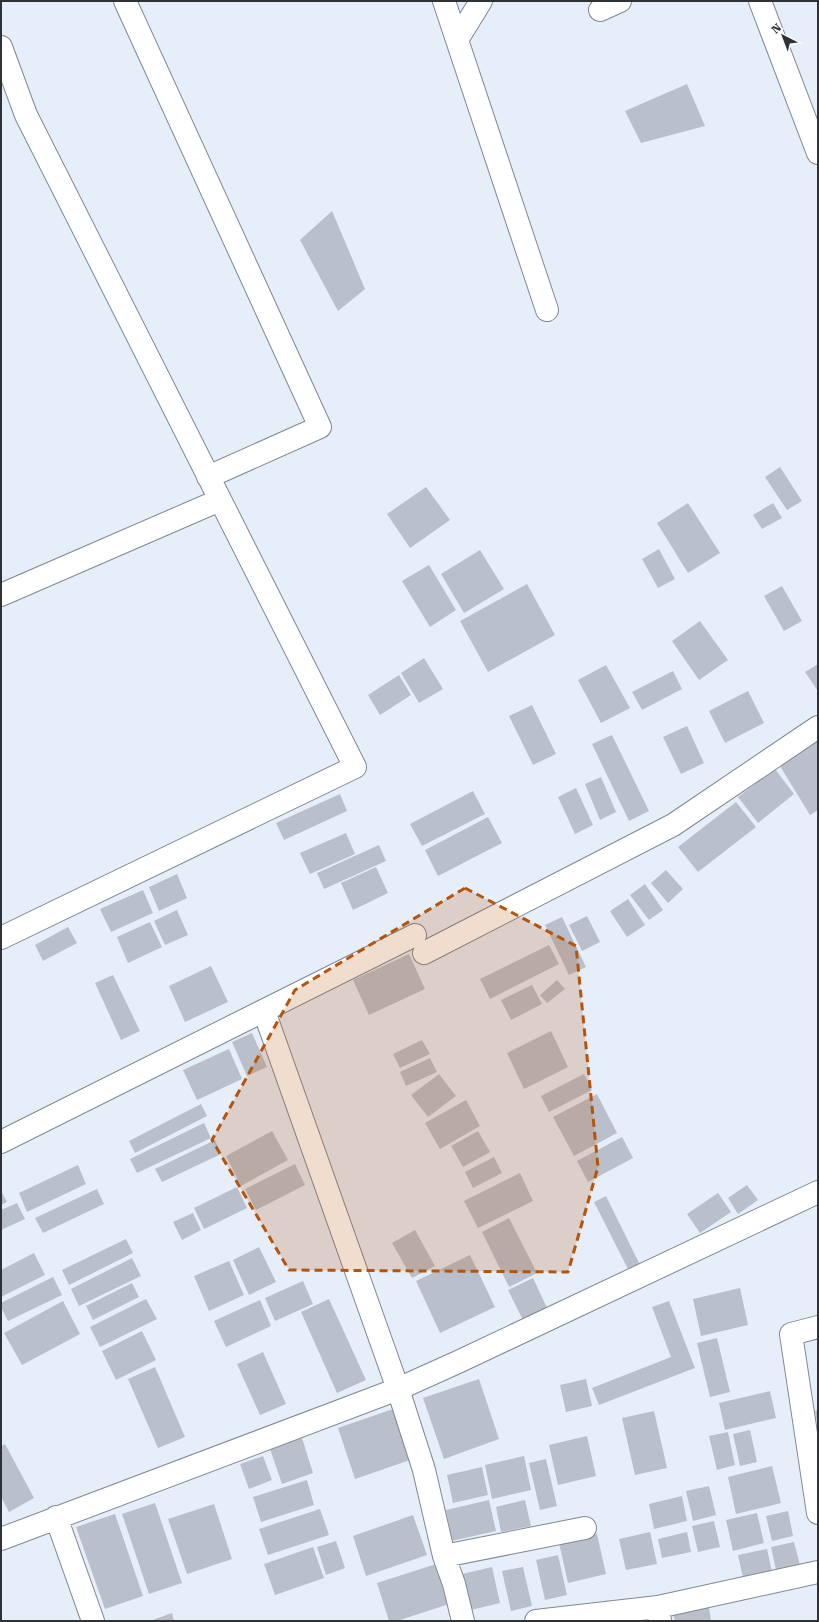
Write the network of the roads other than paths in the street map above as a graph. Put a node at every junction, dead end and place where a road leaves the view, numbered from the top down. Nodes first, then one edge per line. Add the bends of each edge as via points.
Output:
1 (125, 1) edge
2 (444, 1) edge
3 (481, 1) edge
4 (620, 1) edge
5 (760, 1) edge
6 (600, 10) dead end
7 (457, 40) junction
8 (1, 47) edge
9 (818, 153) edge
10 (547, 310) dead end
11 (208, 477) junction
12 (220, 500) junction
13 (1, 595) edge
14 (818, 727) edge
15 (1, 938) edge
16 (264, 1011) junction
17 (1, 1142) edge
18 (818, 1192) edge
19 (818, 1328) edge
20 (398, 1389) junction
21 (818, 1513) edge
22 (56, 1517) junction
23 (585, 1528) dead end
24 (1, 1539) edge
25 (444, 1556) junction
26 (818, 1572) edge
27 (659, 1614) edge
28 (94, 1621) edge
29 (463, 1621) edge
30 (536, 1621) edge

1 - 11 street via 320,427
2 - 7 street
3 - 7 street
4 - 6 street
5 - 9 street
7 - 10 street
8 - 11 street via 26,115
11 - 12 street
12 - 13 street
12 - 15 street via 355,767
14 - 16 street via 673,824 419,944
16 - 17 street
16 - 20 street
18 - 20 street
19 - 21 street via 791,1334
20 - 22 street
20 - 25 street via 424,1470
22 - 24 street
22 - 28 street
23 - 25 street
25 - 29 street
26 - 27 street
27 - 30 street

